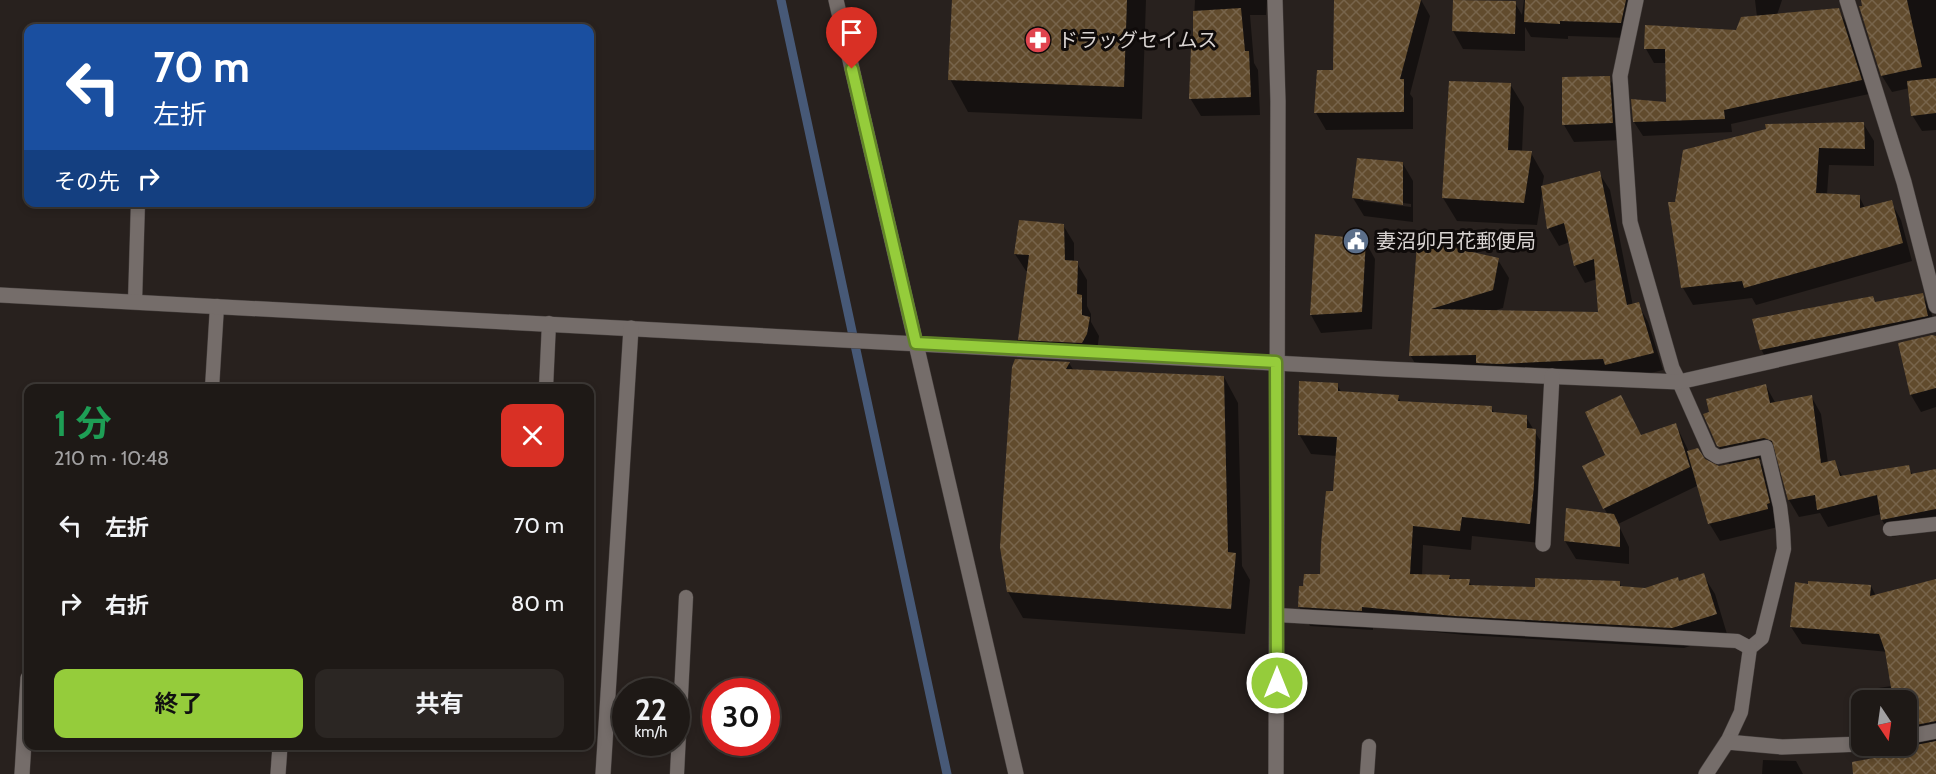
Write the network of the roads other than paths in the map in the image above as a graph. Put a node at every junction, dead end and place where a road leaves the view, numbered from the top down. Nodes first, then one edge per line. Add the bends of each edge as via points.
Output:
1 (836, 0) edge
2 (1275, 0) edge
3 (1636, 0) edge
4 (1846, 0) edge
5 (138, 207) edge
6 (0, 295) edge
7 (135, 302) junction
8 (217, 306) junction
9 (1936, 306) edge
10 (549, 323) junction
11 (1936, 324) edge
12 (631, 328) junction
13 (916, 343) junction
14 (1276, 362) junction
15 (1552, 376) junction
16 (1679, 382) junction
17 (212, 384) edge
18 (546, 384) edge
19 (1936, 524) edge
20 (1890, 529) dead end
21 (1543, 544) dead end
22 (686, 597) dead end
23 (1277, 615) junction
24 (1750, 648) junction
25 (1936, 731) edge
26 (1917, 735) edge
27 (24, 742) edge
28 (1727, 742) junction
29 (1851, 744) edge
30 (1369, 746) dead end
31 (280, 750) edge
32 (22, 774) edge
33 (278, 774) edge
34 (603, 774) edge
35 (677, 774) edge
36 (1016, 774) edge
37 (1276, 774) edge
38 (1367, 774) edge
39 (1706, 774) edge

1 - 13 street
2 - 14 street
3 - 16 street via 1620,76 1630,222
4 - 9 street via 1904,182
5 - 7 lane
6 - 7 street
7 - 8 street
8 - 10 street
8 - 17 lane
10 - 12 street
10 - 18 lane
11 - 16 street
12 - 13 street
12 - 34 street
13 - 14 street
13 - 36 street
14 - 15 street
14 - 23 street
15 - 16 street
15 - 21 street
16 - 24 lane via 1710,452 1718,457 1766,447 1780,506 1784,549 1762,638
19 - 20 lane
22 - 35 lane
23 - 24 lane via 1737,641
23 - 37 street
24 - 28 lane via 1741,712
25 - 26 street
27 - 32 street
28 - 29 street via 1782,747
28 - 39 street
30 - 38 lane
31 - 33 street

